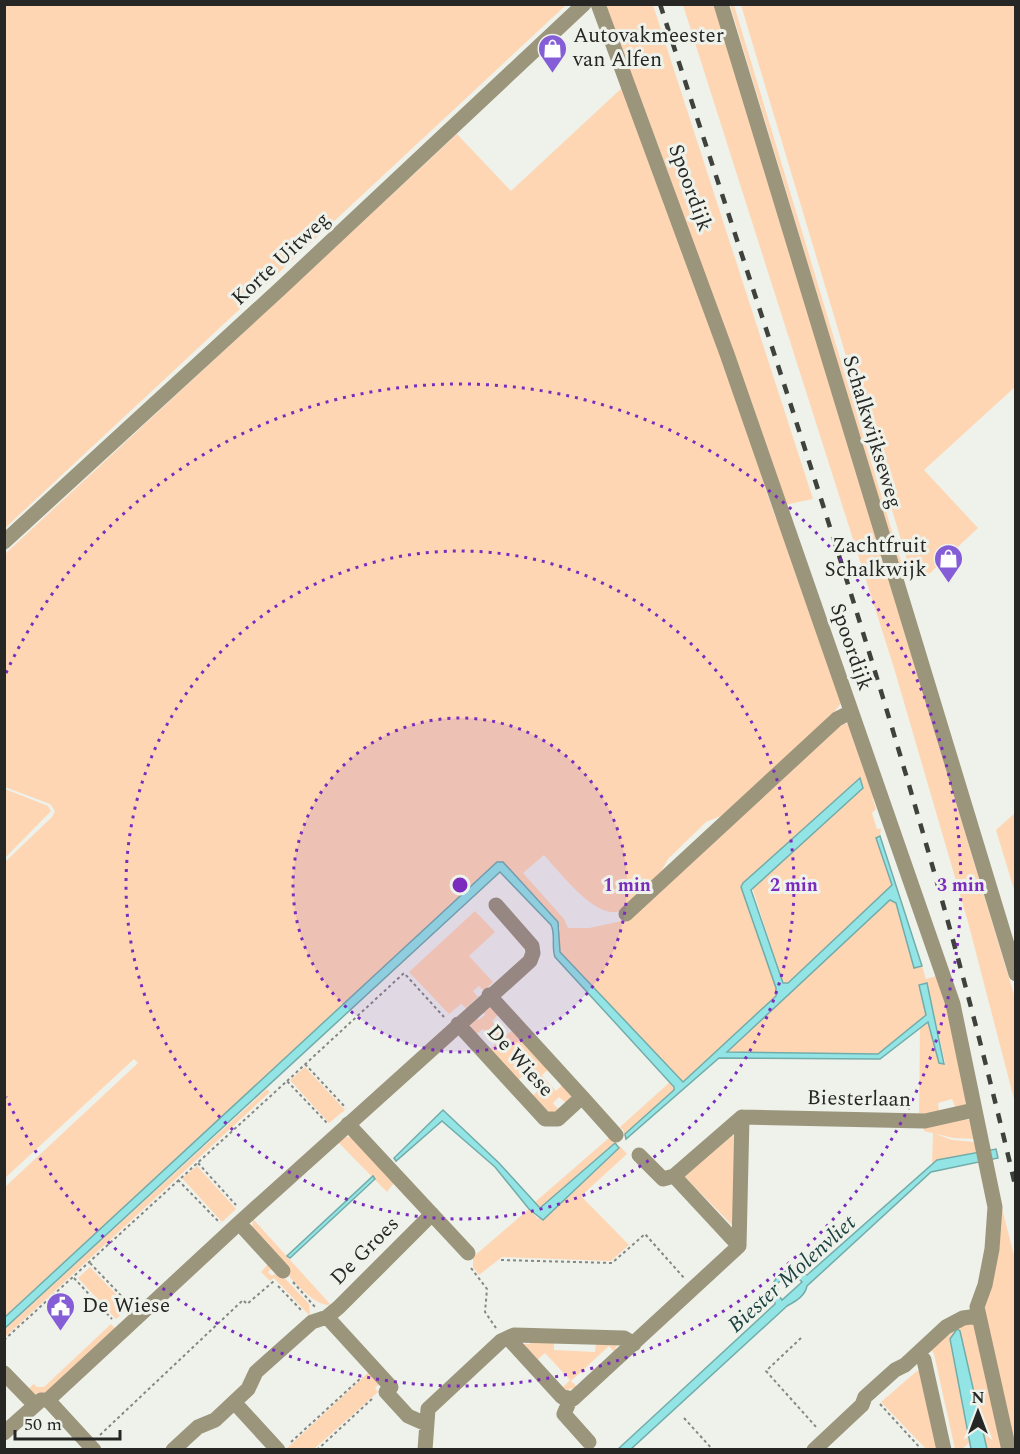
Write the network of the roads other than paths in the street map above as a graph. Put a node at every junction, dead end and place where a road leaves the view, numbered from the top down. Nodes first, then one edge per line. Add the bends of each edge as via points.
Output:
1 (584, 4) edge
2 (598, 4) edge
3 (721, 4) edge
4 (4, 542) edge
5 (851, 712) junction
6 (496, 904) dead end
7 (626, 914) dead end
8 (1016, 974) edge
9 (489, 995) junction
10 (456, 1026) junction
11 (582, 1097) junction
12 (974, 1110) junction
13 (742, 1118) junction
14 (346, 1125) junction
15 (616, 1135) dead end
16 (639, 1155) dead end
17 (674, 1176) junction
18 (432, 1214) junction
19 (238, 1224) junction
20 (739, 1246) junction
21 (468, 1253) road end
22 (283, 1271) road end
23 (978, 1316) junction
24 (320, 1319) junction
25 (507, 1339) junction
26 (634, 1344) junction
27 (918, 1353) junction
28 (4, 1373) edge
29 (570, 1400) junction
30 (234, 1402) junction
31 (42, 1403) junction
32 (426, 1424) junction
33 (4, 1434) edge
34 (589, 1442) dead end
35 (284, 1446) edge
36 (92, 1447) edge
37 (173, 1449) edge
38 (425, 1449) edge
39 (814, 1449) edge
40 (944, 1449) edge
41 (1009, 1449) edge

1 - 4 street, Korte Uitweg
2 - 5 street, Spoordijk via 712,310
3 - 8 street, Schalkwijkseweg
5 - 7 street via 837,719
5 - 12 street, Spoordijk via 953,1004
6 - 9 street, De Wiese via 528,939 533,953 530,961
9 - 10 street, De Wiese
9 - 11 street, De Wiese
10 - 11 street, De Wiese via 545,1119 558,1119
10 - 14 street, De Wiese
11 - 15 street, De Wiese
12 - 13 street, Biesterlaan via 925,1121
12 - 23 street, Spoordijk via 996,1218
13 - 17 street
13 - 20 street
14 - 18 street, De Groes
14 - 19 street, De Wiese
16 - 17 street via 663,1179
17 - 20 street
18 - 21 street, De Groes
18 - 24 street, De Groes
19 - 22 street
19 - 31 street, De Wiese
20 - 26 street
23 - 27 street via 954,1321
23 - 41 street
24 - 30 street, De Groes via 256,1372 248,1389
24 - 32 street, De Groes via 373,1367 391,1387 386,1392 408,1416
25 - 26 street via 523,1333 624,1338
25 - 29 street via 562,1397
25 - 32 street via 432,1404
26 - 29 street
27 - 39 street via 869,1393 862,1405
27 - 40 street via 924,1360
28 - 31 street
29 - 34 street via 564,1414
30 - 35 street
30 - 37 street, De Groes
31 - 33 street
31 - 36 street
32 - 38 street

